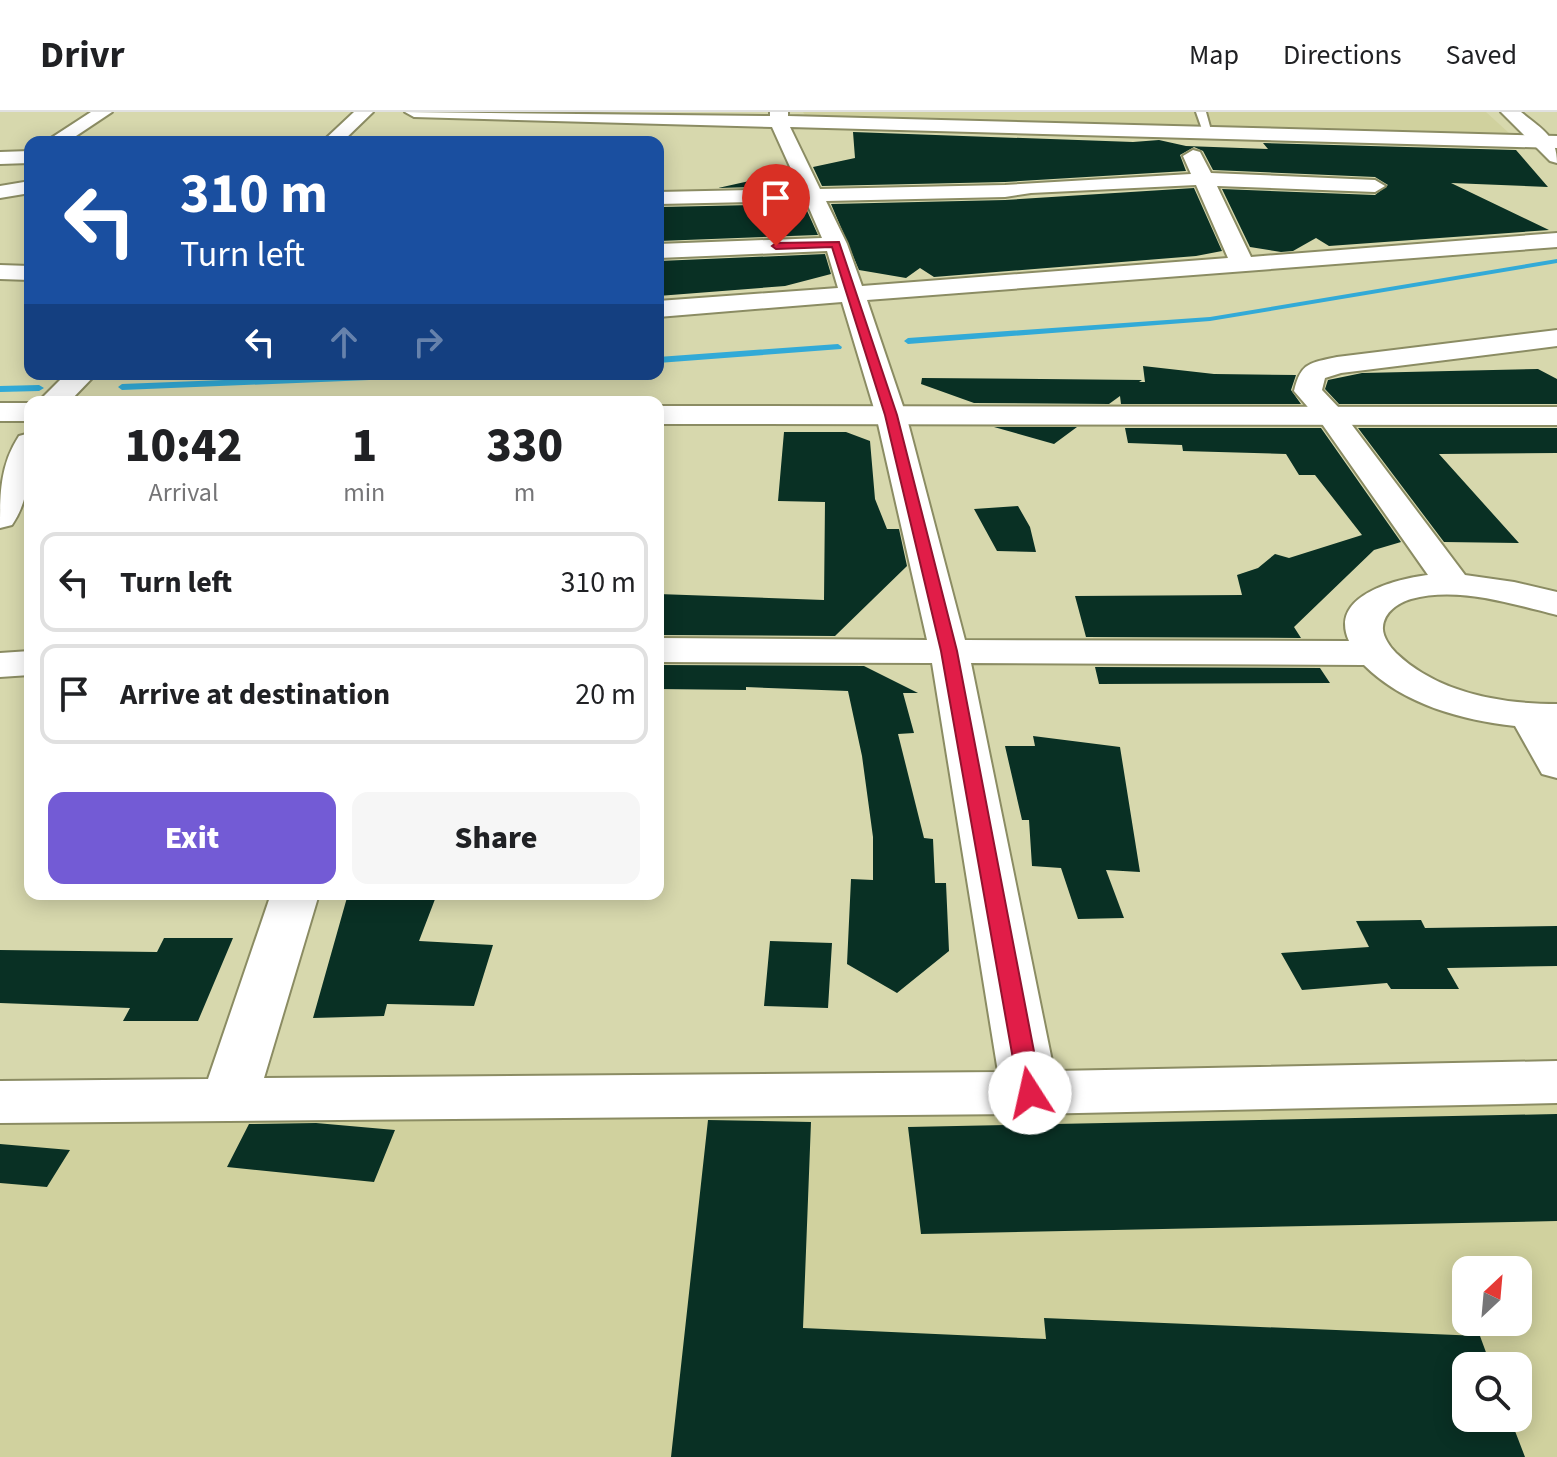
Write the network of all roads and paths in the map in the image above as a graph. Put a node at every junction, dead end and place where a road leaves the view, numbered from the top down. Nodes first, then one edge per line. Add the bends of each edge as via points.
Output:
1 (103, 112) edge
2 (364, 112) edge
3 (414, 112) edge
4 (1201, 112) edge
5 (1510, 112) edge
6 (779, 117) edge
7 (1183, 131) junction
8 (1208, 132) junction
9 (64, 136) edge
10 (338, 136) edge
11 (1551, 142) edge
12 (24, 157) edge
13 (1557, 157) edge
14 (0, 158) edge
15 (1203, 179) junction
16 (1375, 186) dead end
17 (24, 188) edge
18 (0, 192) edge
19 (814, 196) junction
20 (664, 198) edge
21 (1557, 240) edge
22 (836, 244) junction
23 (664, 251) edge
24 (1243, 265) junction
25 (0, 272) edge
26 (24, 273) edge
27 (854, 296) junction
28 (664, 309) edge
29 (1557, 338) edge
30 (76, 380) edge
31 (58, 396) edge
32 (0, 412) edge
33 (24, 412) edge
34 (664, 415) edge
35 (891, 415) junction
36 (1330, 415) junction
37 (1557, 416) edge
38 (24, 457) edge
39 (0, 518) edge
40 (1453, 584) junction
41 (1557, 604) edge
42 (664, 650) edge
43 (949, 651) junction
44 (1374, 653) junction
45 (24, 663) edge
46 (0, 665) edge
47 (1544, 717) edge
48 (1557, 765) edge
49 (293, 900) edge
50 (1557, 1082) edge
51 (1030, 1093) junction
52 (230, 1098) junction
53 (0, 1102) edge

1 - 9 street
2 - 10 street
3 - 6 street
4 - 8 lane
5 - 11 street
6 - 7 street
6 - 19 street
7 - 8 street
7 - 15 street
8 - 11 street
11 - 13 street
12 - 14 street
15 - 16 street
15 - 19 street
15 - 24 street
17 - 18 street
19 - 20 street
19 - 22 street
21 - 24 street
22 - 23 street
22 - 27 street
24 - 27 street
25 - 26 street
27 - 28 street
27 - 35 street
29 - 36 street via 1337,365 1312,373 1308,391
30 - 31 street
32 - 33 street
34 - 35 street
35 - 36 street
35 - 43 street
36 - 37 street
36 - 40 street
38 - 39 street
40 - 41 street via 1493,587
40 - 44 street via 1415,587 1386,597 1368,612 1363,631
42 - 43 street
43 - 44 street
43 - 51 street
44 - 47 street via 1394,672 1462,703
45 - 46 street
47 - 48 street
49 - 52 street
50 - 51 street
51 - 52 street
52 - 53 street

